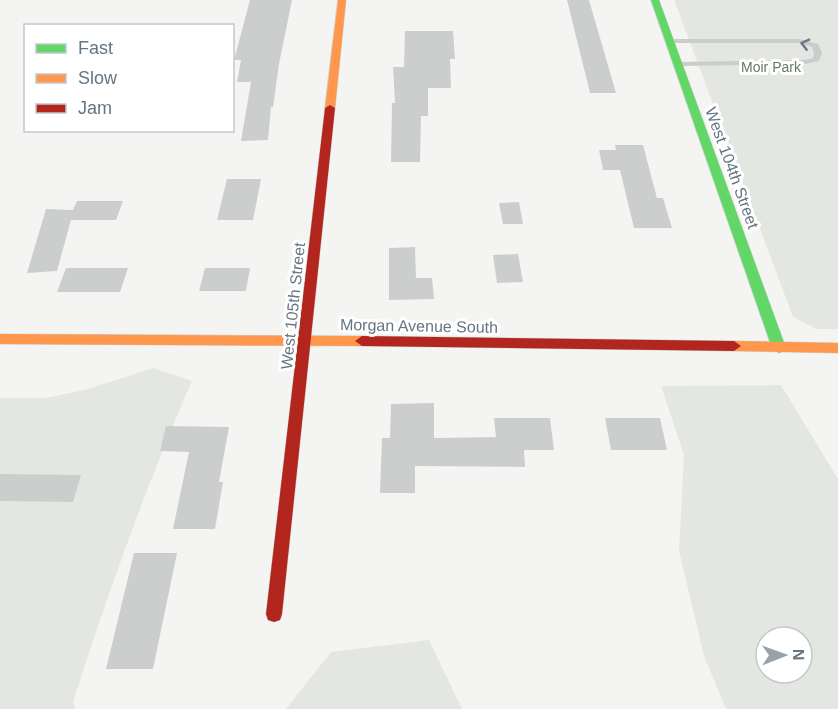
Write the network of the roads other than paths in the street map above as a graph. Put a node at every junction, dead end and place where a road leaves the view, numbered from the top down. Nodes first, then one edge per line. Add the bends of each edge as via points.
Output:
1 (342, 0) edge
2 (655, 0) edge
3 (670, 41) junction
4 (678, 64) junction
5 (0, 339) edge
6 (306, 340) junction
7 (779, 348) junction
8 (838, 348) edge
9 (274, 614) dead end

1 - 6 street, West 105th Street
2 - 3 street, West 104th Street
3 - 4 street, West 104th Street
4 -> 3 lane via 805,62 816,59 819,53 815,46 800,41
4 - 7 street, West 104th Street
5 - 6 street, Morgan Avenue South
6 - 7 street, Morgan Avenue South
6 - 9 street, West 105th Street
7 - 8 street, Morgan Avenue South

